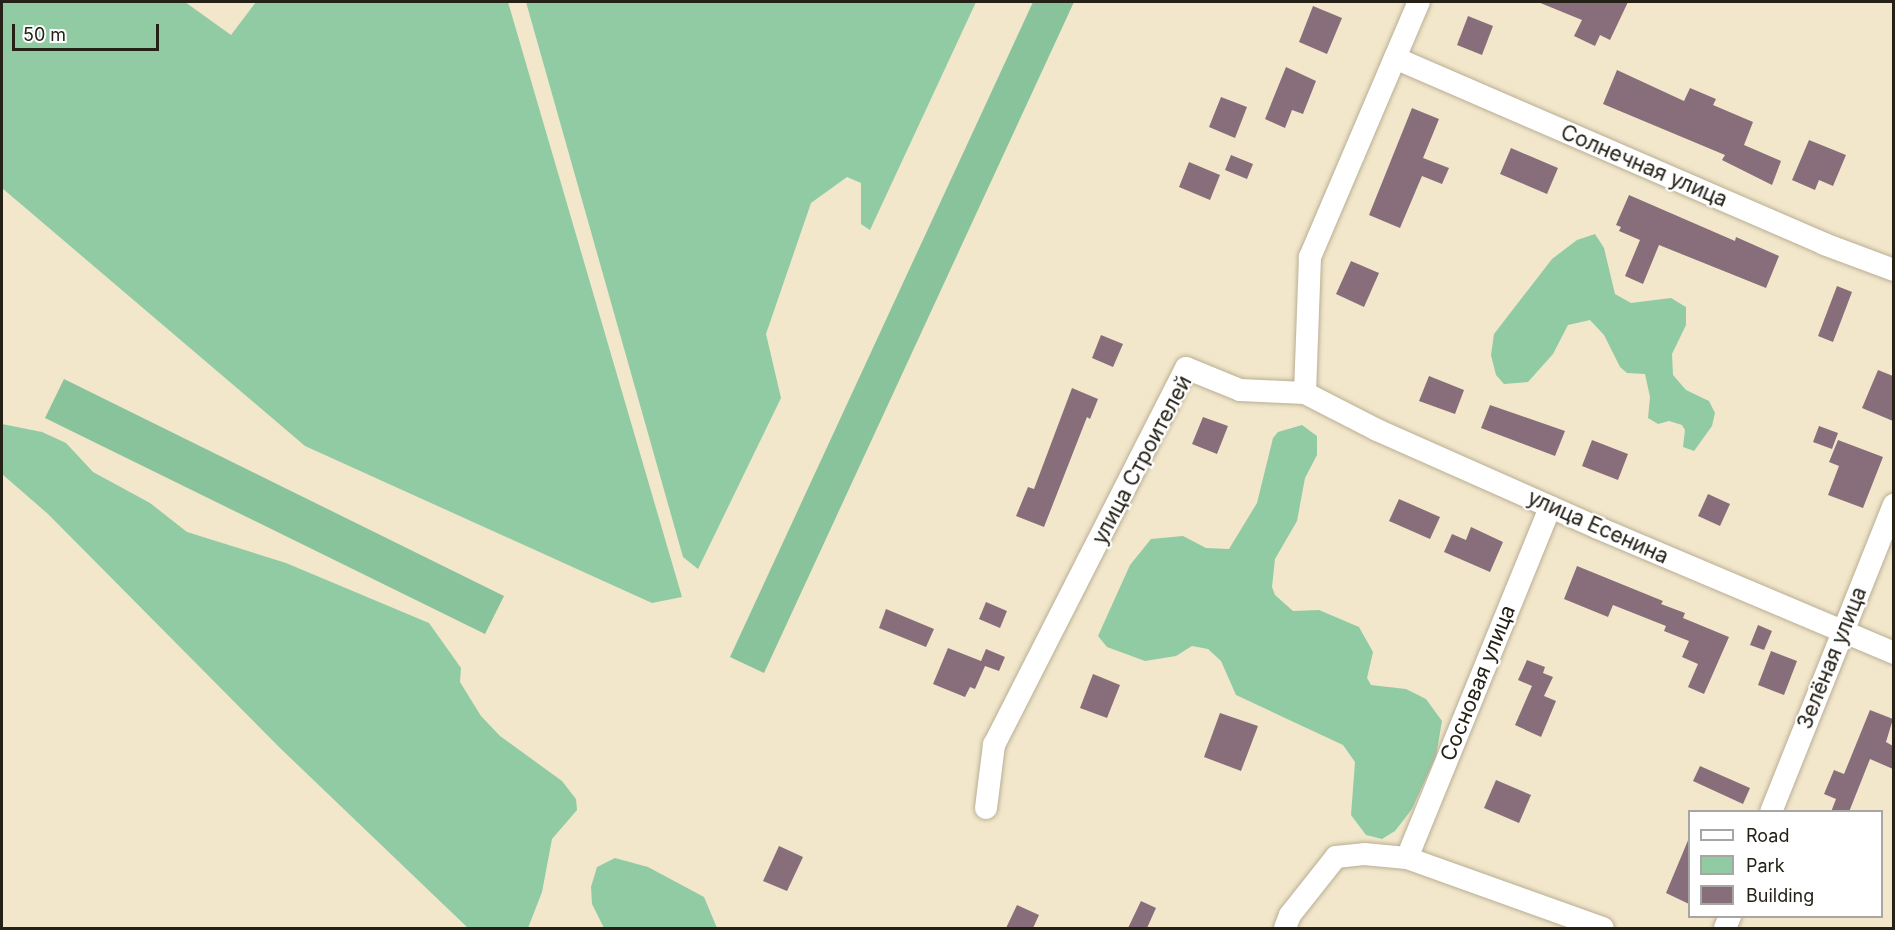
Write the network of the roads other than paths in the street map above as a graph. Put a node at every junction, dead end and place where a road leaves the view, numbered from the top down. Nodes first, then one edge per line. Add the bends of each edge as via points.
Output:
1 (1419, 2) edge
2 (1395, 58) junction
3 (1893, 270) edge
4 (1305, 393) junction
5 (1893, 505) edge
6 (1550, 507) junction
7 (1842, 633) junction
8 (1893, 653) edge
9 (986, 808) dead end
10 (1772, 810) edge
11 (1407, 858) junction
12 (1288, 922) edge
13 (1603, 928) edge

1 - 2 street
2 - 3 street, Солнечная улица via 1813,240
2 - 4 street via 1310,256
4 - 6 street, улица Есенина via 1377,430
4 - 9 street, улица Строителей via 1240,390 1186,368 994,744
5 - 7 street, Зелёная улица
6 - 7 street, улица Есенина
6 - 11 street, Сосновая улица
7 - 8 street, улица Есенина
7 - 10 street, Зелёная улица
11 - 12 street via 1364,854 1336,857
11 - 13 street

